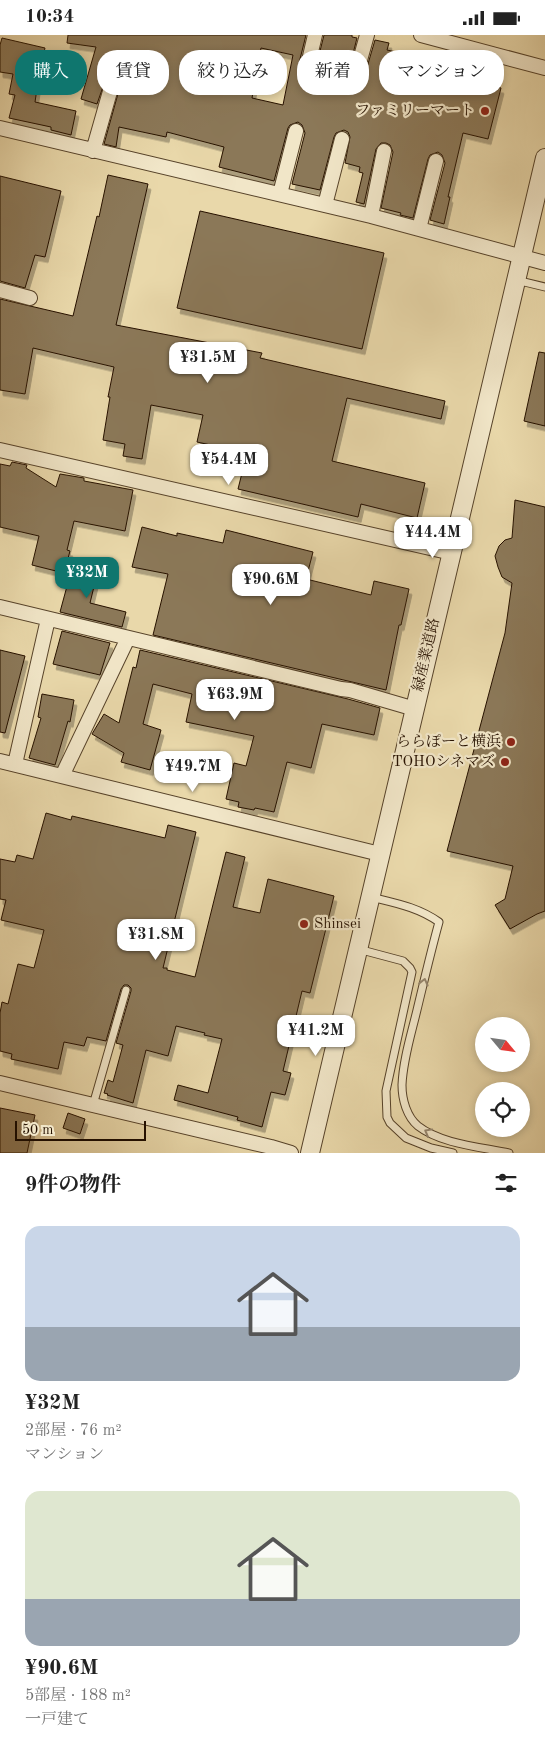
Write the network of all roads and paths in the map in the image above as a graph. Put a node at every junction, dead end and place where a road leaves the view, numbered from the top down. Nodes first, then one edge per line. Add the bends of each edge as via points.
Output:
1 (315, 35) edge
2 (367, 35) edge
3 (420, 35) edge
4 (311, 50) edge
5 (363, 50) edge
6 (545, 68) edge
7 (109, 95) edge
8 (0, 128) edge
9 (296, 131) dead end
10 (342, 139) dead end
11 (93, 151) junction
12 (384, 151) dead end
13 (545, 158) edge
14 (436, 161) dead end
15 (280, 194) junction
16 (324, 205) junction
17 (371, 216) junction
18 (419, 229) junction
19 (521, 258) junction
20 (545, 263) edge
21 (516, 280) junction
22 (545, 287) edge
23 (0, 290) edge
24 (30, 297) dead end
25 (0, 450) edge
26 (452, 553) junction
27 (0, 607) edge
28 (48, 619) junction
29 (128, 638) junction
30 (415, 709) junction
31 (0, 761) edge
32 (15, 764) junction
33 (62, 776) junction
34 (380, 854) junction
35 (370, 897) junction
36 (358, 949) junction
37 (126, 990) dead end
38 (0, 1083) edge
39 (93, 1105) junction
40 (291, 1153) edge
41 (310, 1153) edge
42 (454, 1153) edge
43 (509, 1153) edge

1 - 4 street
2 - 5 street
3 - 6 street
7 - 11 street
8 - 11 street
9 - 15 street
10 - 16 street
11 - 15 street
12 - 17 street
13 - 19 street, 緑産業道路
14 - 18 street
15 - 16 street
16 - 17 street
17 - 18 street
18 - 19 street
19 - 20 street
19 - 21 street, 緑産業道路
21 - 22 lane
21 - 26 street, 緑産業道路
23 - 24 street
25 - 26 street
26 - 30 street, 緑産業道路
27 - 28 street
28 - 29 street
28 - 32 street
29 - 30 street via 350,690
29 - 33 street
30 - 34 street, 緑産業道路
31 - 32 street
32 - 33 street
33 - 34 street
34 - 35 street, 緑産業道路
35 - 36 street, 緑産業道路
43 -> 35 lane via 430,1134 416,1125 407,1112 402,1086 407,1049 439,922 410,906
36 - 41 street, 緑産業道路
36 - 42 lane via 403,961 412,973 386,1091 387,1117 406,1137 431,1148
37 - 39 lane
38 - 39 street
39 - 40 street

